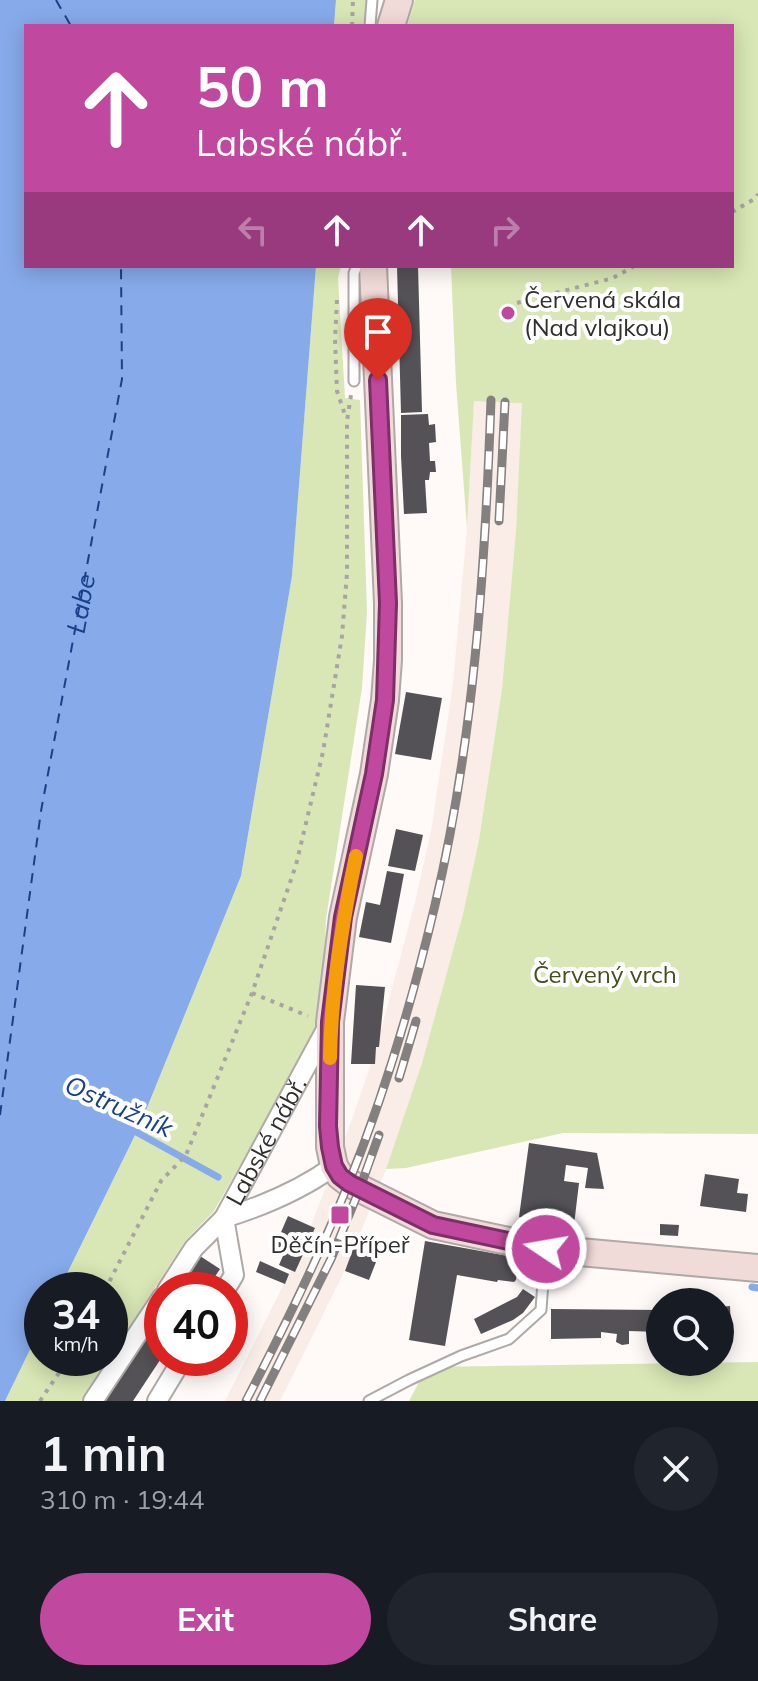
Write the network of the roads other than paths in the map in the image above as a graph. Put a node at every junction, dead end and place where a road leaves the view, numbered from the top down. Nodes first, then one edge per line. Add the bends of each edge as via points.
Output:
1 (372, 0) edge
2 (399, 0) edge
3 (370, 24) edge
4 (392, 24) edge
5 (356, 268) edge
6 (373, 268) edge
7 (354, 381) road end
8 (330, 1022) junction
9 (334, 1166) junction
10 (224, 1218) junction
11 (546, 1249) junction
12 (758, 1268) edge
13 (179, 1272) edge
14 (233, 1272) edge
15 (144, 1324) edge
16 (172, 1376) edge
17 (93, 1401) edge
18 (157, 1401) edge
19 (369, 1401) edge

1 - 3 lane
2 - 4 street
5 - 7 lane
6 - 8 street, Labské nábř. via 388,660 374,774 343,917
8 - 9 street, Labské nábř. via 328,1126
8 - 10 street, Labské nábř.
9 - 10 street, Labské nábř. via 256,1208
9 - 11 street via 349,1183 433,1225
10 - 13 street, Labské nábř.
10 - 14 street, Labské nábř.
11 - 12 street
11 - 19 lane via 541,1310 509,1339
15 - 17 street
16 - 18 street

